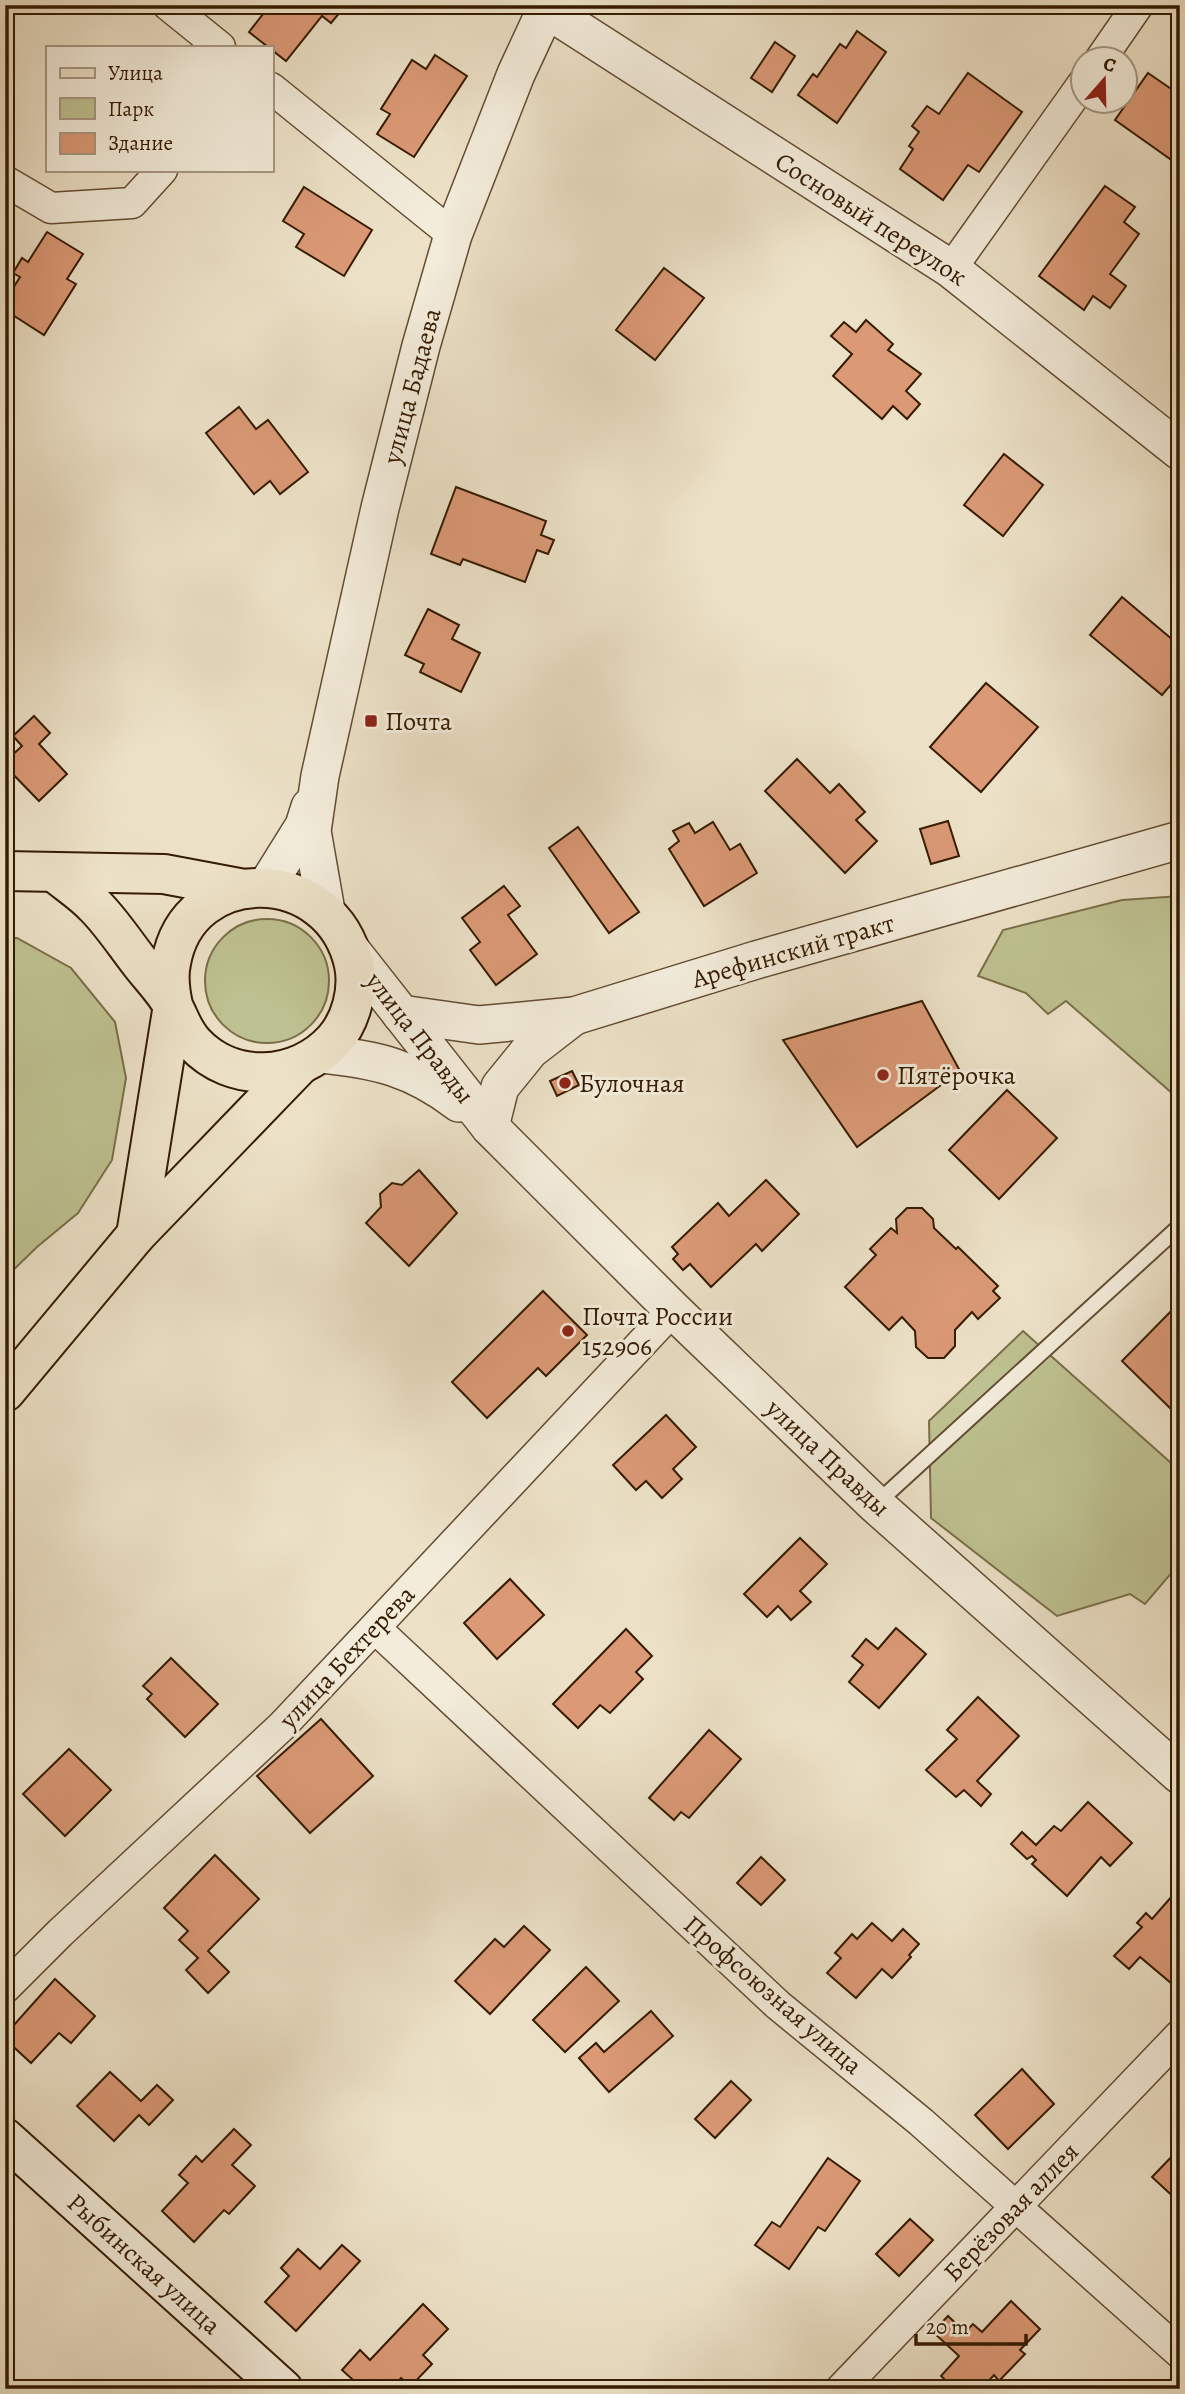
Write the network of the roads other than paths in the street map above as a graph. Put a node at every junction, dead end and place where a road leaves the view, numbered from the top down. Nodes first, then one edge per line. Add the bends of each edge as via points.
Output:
1 (168, 5) edge
2 (1139, 5) edge
3 (547, 7) edge
4 (219, 46) edge
5 (1110, 46) edge
6 (273, 90) edge
7 (1070, 100) edge
8 (160, 172) edge
9 (5, 181) edge
10 (453, 235) junction
11 (951, 269) junction
12 (1180, 451) edge
13 (320, 776) junction
14 (1180, 840) edge
15 (8, 868) edge
16 (54, 872) junction
17 (255, 888) junction
18 (326, 911) junction
19 (350, 949) junction
20 (173, 1005) junction
21 (401, 1014) junction
22 (574, 1016) junction
23 (310, 1059) junction
24 (490, 1127) junction
25 (1180, 1226) edge
26 (136, 1235) junction
27 (673, 1310) junction
28 (5, 1392) edge
29 (876, 1504) junction
30 (375, 1628) junction
31 (1180, 1774) edge
32 (5, 1988) edge
33 (1180, 2035) edge
34 (5, 2138) edge
35 (1016, 2208) junction
36 (1180, 2353) edge
37 (283, 2389) edge
38 (841, 2389) edge

1 - 4 street
2 - 5 street
3 - 10 street, улица Бадаева
3 - 11 street, Сосновый переулок
6 - 10 street
7 - 11 street
8 - 9 street via 132,204 51,208
10 - 13 street, улица Бадаева via 380,508
11 - 12 street, Сосновый переулок
13 - 17 street, улица Бадаева via 304,826
13 - 18 street, улица Бадаева via 312,831
14 - 22 street, Арефинский тракт
15 - 16 main road
16 - 17 main road via 164,874
16 - 20 main road via 95,906
17 - 18 main road via 288,890
17 - 20 main road via 223,896 189,922 171,962
18 - 19 main road
19 - 21 street, улица Правды
19 - 23 main road via 355,995 348,1017 336,1037
20 - 23 main road via 194,1043 232,1068 278,1072
20 - 26 main road
21 - 22 street, Арефинский тракт via 479,1024
21 - 24 street, улица Правды
22 - 24 street via 530,1050 500,1087
23 - 24 street, улица Правды via 364,1058 398,1067 439,1087
23 - 26 main road
24 - 27 street, улица Правды
25 - 29 lane
26 - 28 main road
27 - 29 street, улица Правды
27 - 30 street, улица Бехтерева
29 - 31 street, улица Правды
30 - 32 street, улица Бехтерева via 282,1726
30 - 35 street, Профсоюзная улица via 778,2005 921,2122
33 - 35 street, Берёзовая аллея
34 - 37 main road, Рыбинская улица
35 - 36 street, Профсоюзная улица
35 - 38 street, Берёзовая аллея

